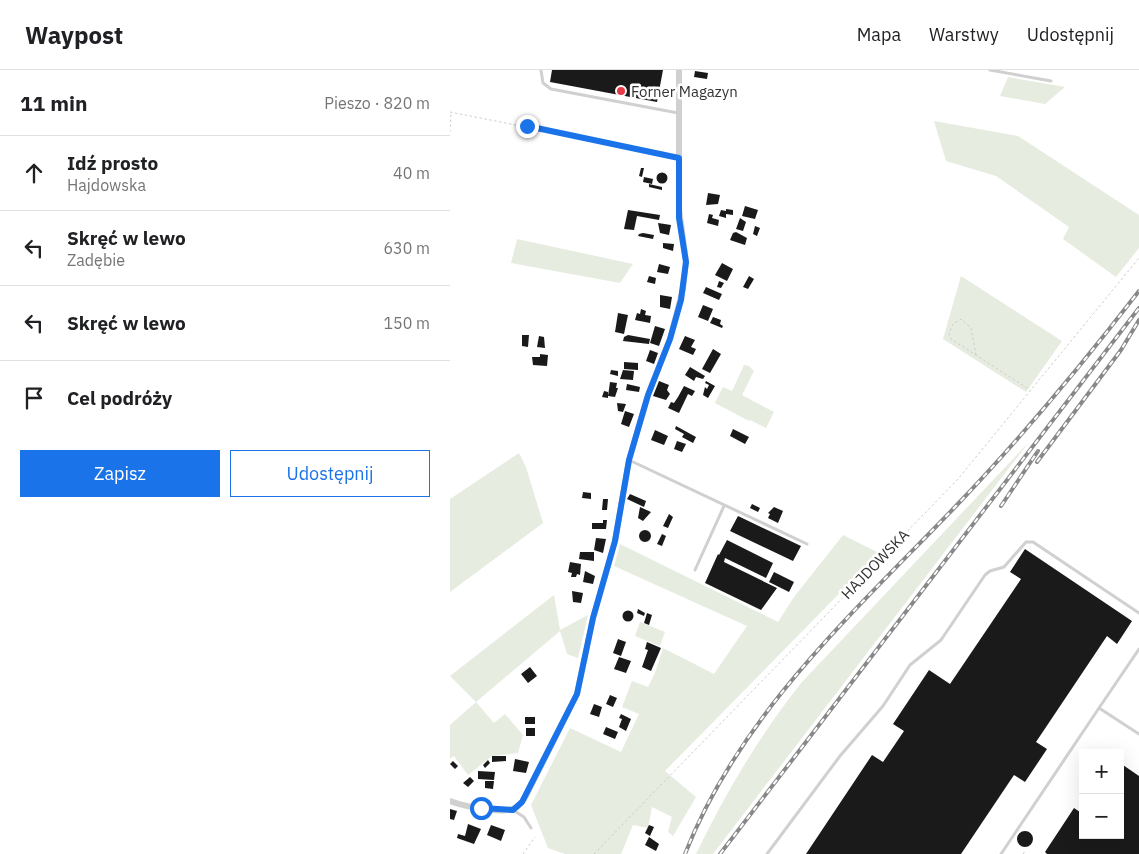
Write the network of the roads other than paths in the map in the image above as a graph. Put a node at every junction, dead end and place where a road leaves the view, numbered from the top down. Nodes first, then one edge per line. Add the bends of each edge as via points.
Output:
1 (541, 70) edge
2 (679, 70) edge
3 (990, 70) edge
4 (1051, 81) dead end
5 (679, 114) junction
6 (629, 460) junction
7 (724, 506) junction
8 (807, 544) dead end
9 (695, 570) dead end
10 (1139, 613) edge
11 (1139, 649) edge
12 (1099, 708) junction
13 (1139, 734) edge
14 (450, 801) edge
15 (513, 810) junction
16 (532, 828) dead end
17 (767, 854) edge
18 (1001, 854) edge

1 - 5 lane via 543,83 554,90
2 - 5 street
3 - 4 lane
5 - 6 street via 679,218 686,253 685,281
6 - 7 lane
6 - 15 street via 615,541 593,618 577,694 526,796
7 - 8 lane
7 - 9 lane
10 - 17 lane via 1032,542 1022,544 1004,567 985,575 941,640 910,665 883,706 840,756
11 - 12 lane
12 - 13 lane
12 - 18 lane
14 - 15 street via 481,808
15 - 16 lane

